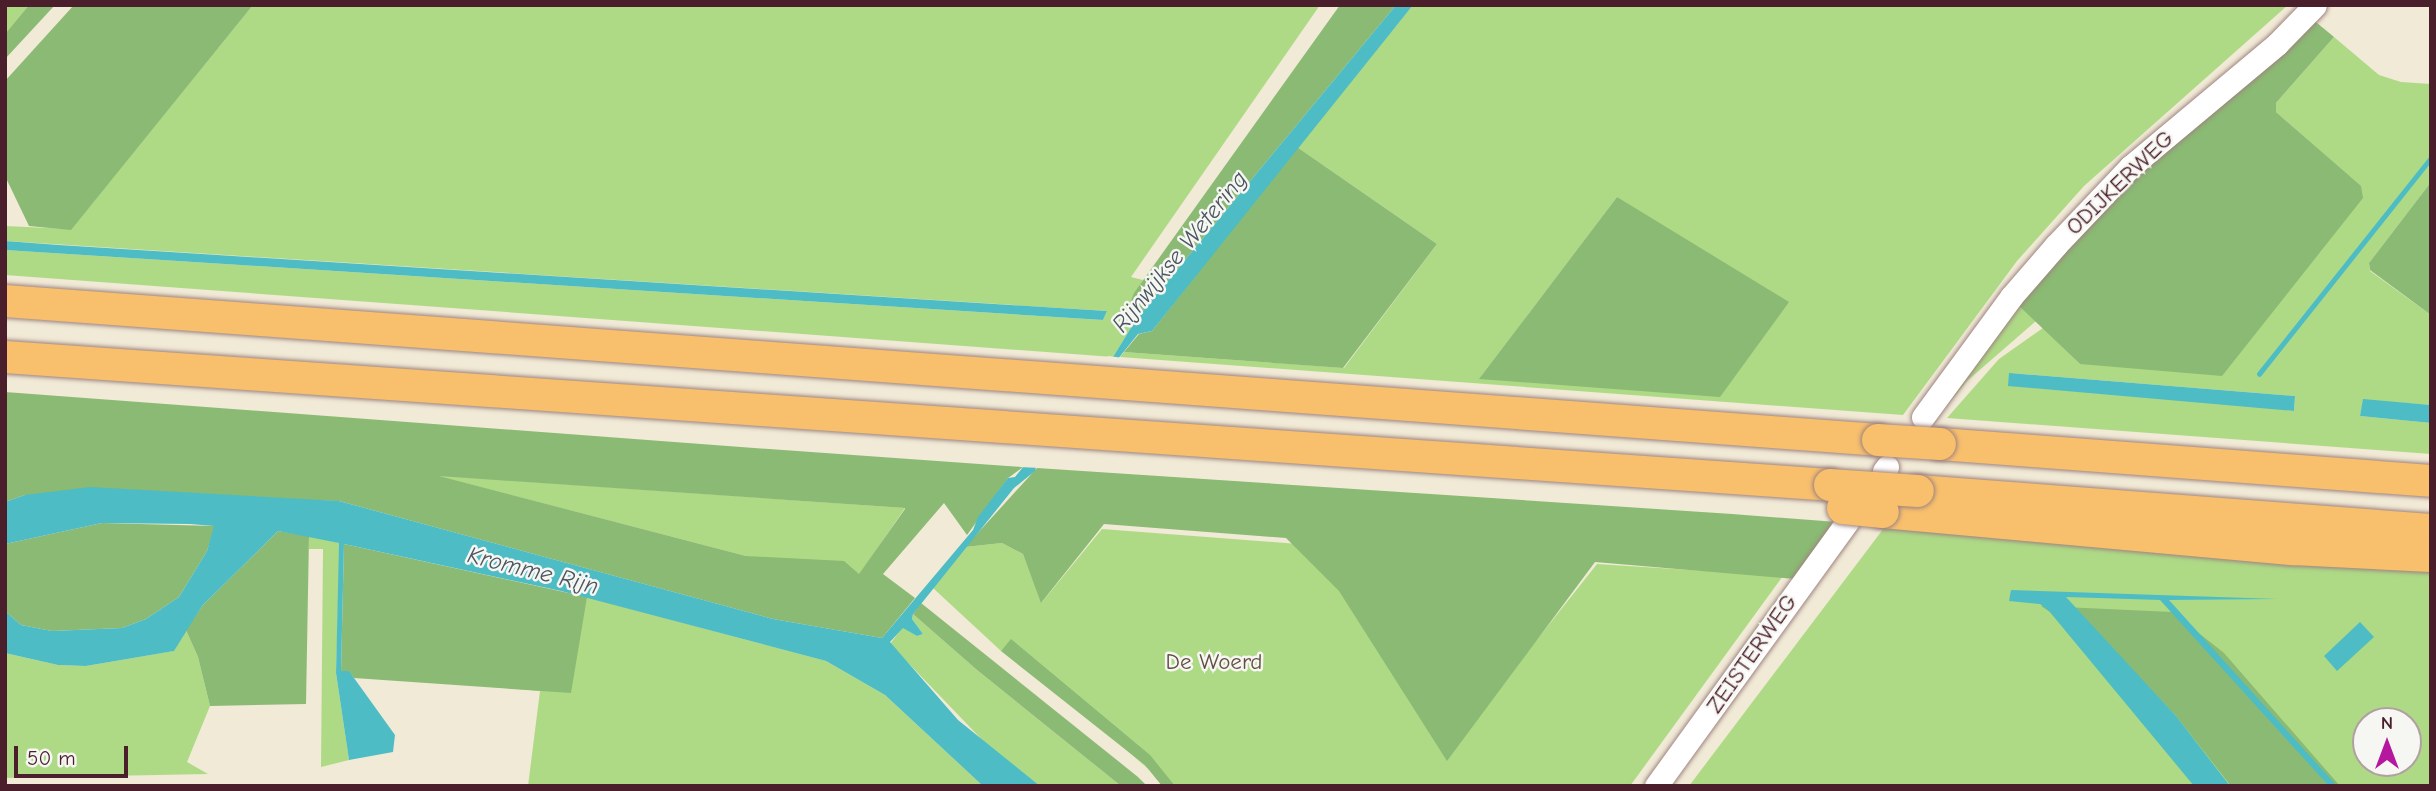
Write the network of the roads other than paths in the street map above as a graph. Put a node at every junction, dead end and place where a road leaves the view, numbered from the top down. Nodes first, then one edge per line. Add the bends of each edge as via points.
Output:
1 (2315, 5) edge
2 (5, 301) edge
3 (5, 357) edge
4 (1923, 417) dead end
5 (2431, 481) edge
6 (1840, 505) junction
7 (2431, 530) edge
8 (2294, 535) junction
9 (2345, 539) junction
10 (2431, 556) edge
11 (1656, 786) edge

1 - 4 street, ODIJKERWEG via 2277,44 2130,167 2011,297
2 - 5 highway, bridge via 1115,383 1883,459 1940,444
3 - 6 highway via 1039,426 1777,482
6 - 8 highway, bridge via 1883,512
6 - 8 highway, bridge via 1918,491
6 - 11 street, ZEISTERWEG
7 - 9 highway
8 - 9 highway
9 - 10 highway

